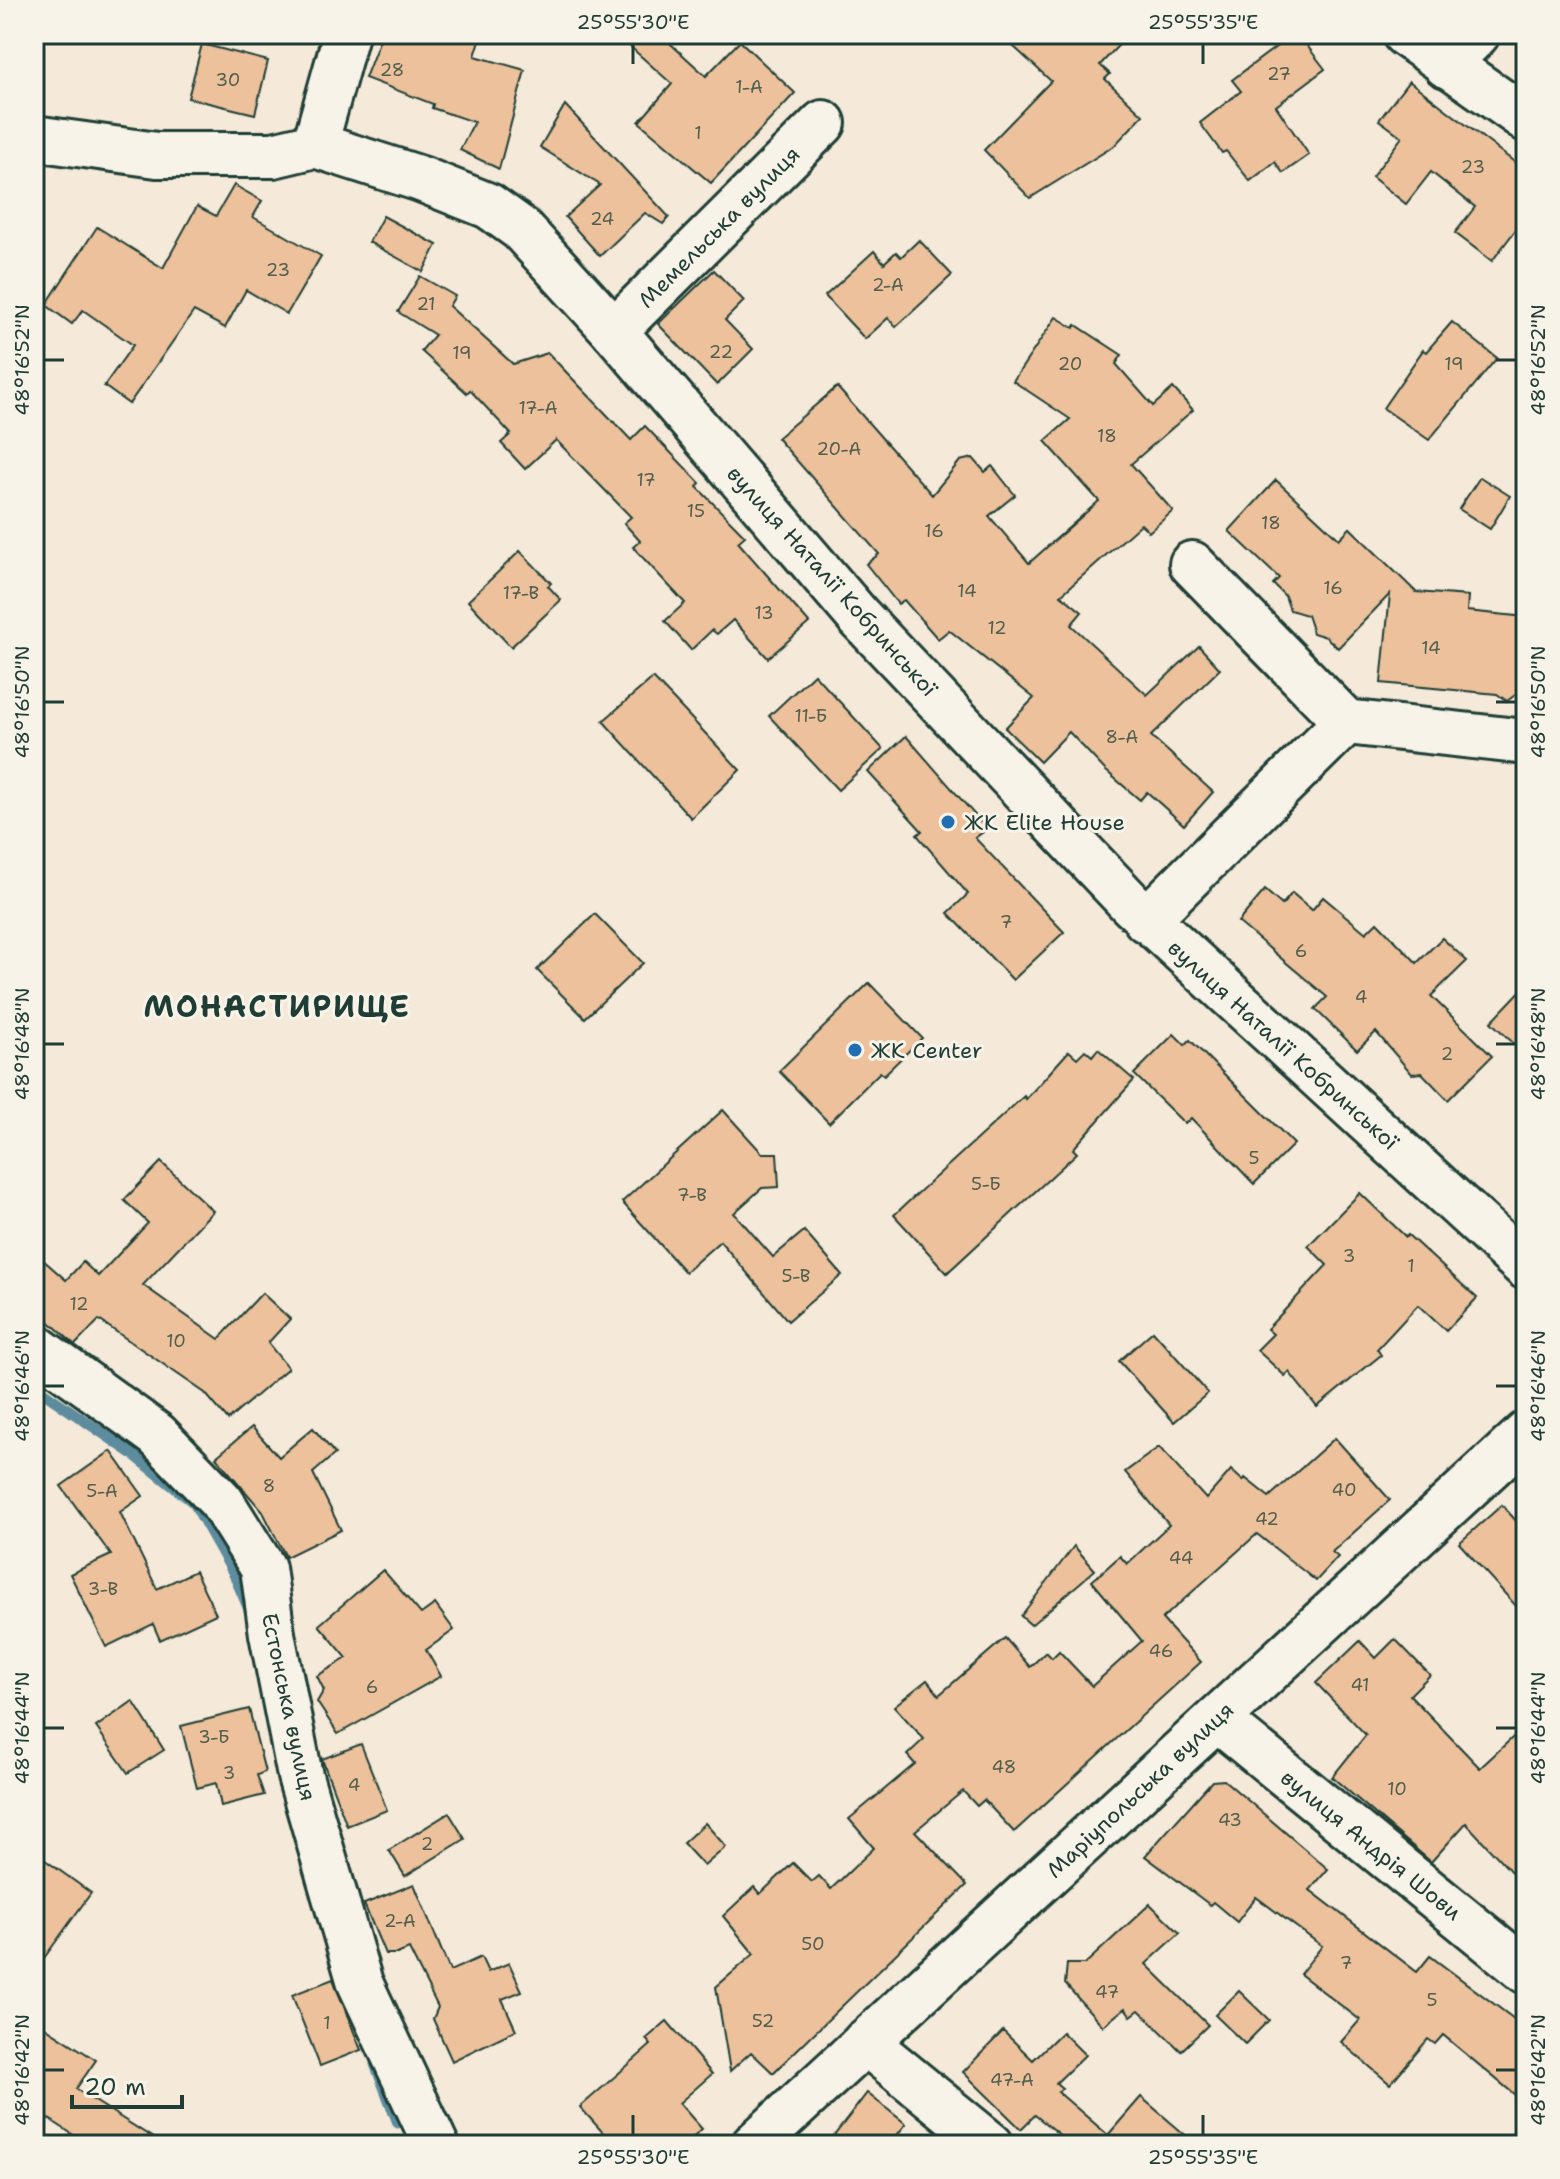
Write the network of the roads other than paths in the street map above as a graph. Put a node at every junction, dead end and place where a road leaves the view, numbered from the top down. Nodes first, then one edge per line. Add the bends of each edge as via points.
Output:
1 (346, 34) edge
2 (1405, 34) edge
3 (1477, 34) edge
4 (1446, 65) junction
5 (1526, 119) edge
6 (823, 123) dead end
7 (34, 138) edge
8 (315, 145) junction
9 (614, 331) junction
10 (1192, 564) dead end
11 (1346, 722) junction
12 (1526, 742) edge
13 (1146, 920) junction
14 (1526, 1267) edge
15 (34, 1346) edge
16 (1526, 1434) edge
17 (1217, 1719) junction
18 (1524, 1966) edge
19 (865, 2042) junction
20 (436, 2145) edge
21 (754, 2145) edge
22 (991, 2145) edge

1 - 8 street
2 - 4 street
3 - 4 street
4 - 5 street
6 - 9 street, Мемельська вулиця
7 - 8 street via 157,155 273,155
8 - 9 street, вулиця Наталії Кобринської via 489,206 521,229
9 - 13 street, вулиця Наталії Кобринської via 859,617
10 - 11 street
11 - 12 street
11 - 13 street
13 - 14 street, вулиця Наталії Кобринської
15 - 20 street, Естонська вулиця via 157,1435 221,1501 263,1568 300,1776 360,1983
16 - 17 street, Маріупольська вулиця
17 - 18 street, вулиця Андрія Шови
17 - 19 street, Маріупольська вулиця
19 - 21 street, Маріупольська вулиця
19 - 22 street

